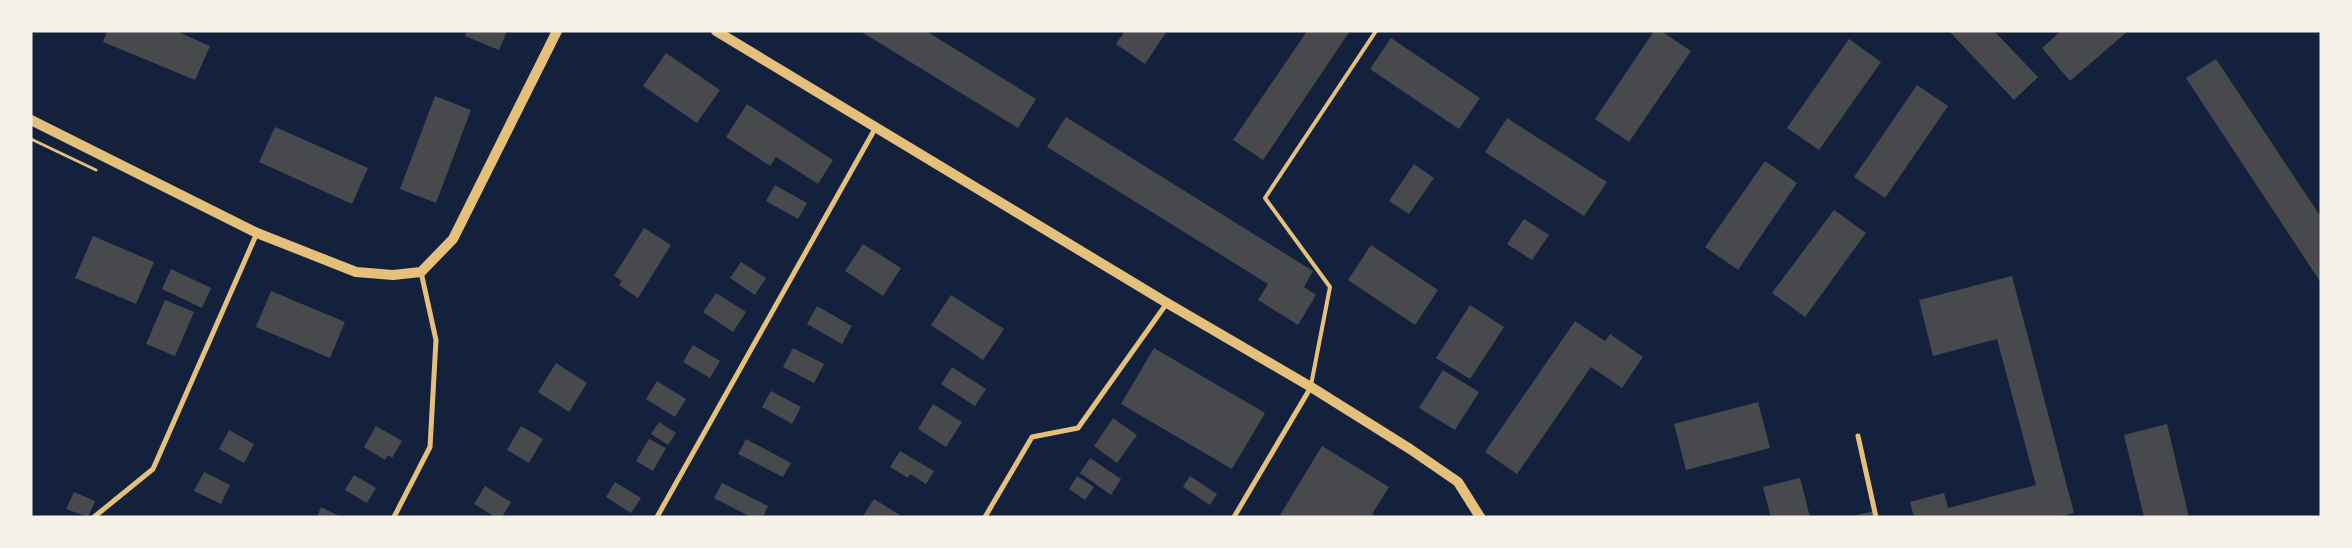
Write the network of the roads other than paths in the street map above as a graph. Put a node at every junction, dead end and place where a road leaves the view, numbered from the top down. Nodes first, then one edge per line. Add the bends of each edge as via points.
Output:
1 (557, 31) edge
2 (716, 31) edge
3 (1376, 31) edge
4 (31, 120) edge
5 (876, 127) junction
6 (256, 233) junction
7 (421, 272) junction
8 (1167, 302) junction
9 (1311, 387) junction
10 (1858, 436) dead end
11 (94, 517) edge
12 (394, 517) edge
13 (657, 517) edge
14 (985, 517) edge
15 (1234, 517) edge
16 (1480, 517) edge
17 (1876, 517) edge

1 - 7 main road via 453,239
2 - 5 main road
3 - 9 lane via 1265,198 1330,287
4 - 6 main road
5 - 8 main road
5 - 13 street
6 - 7 main road via 356,272 393,275
6 - 11 street via 152,469
7 - 12 street via 436,340 430,447
8 - 9 main road
8 - 14 street via 1078,428 1032,436
9 - 15 street
9 - 16 main road via 1458,482
10 - 17 street

